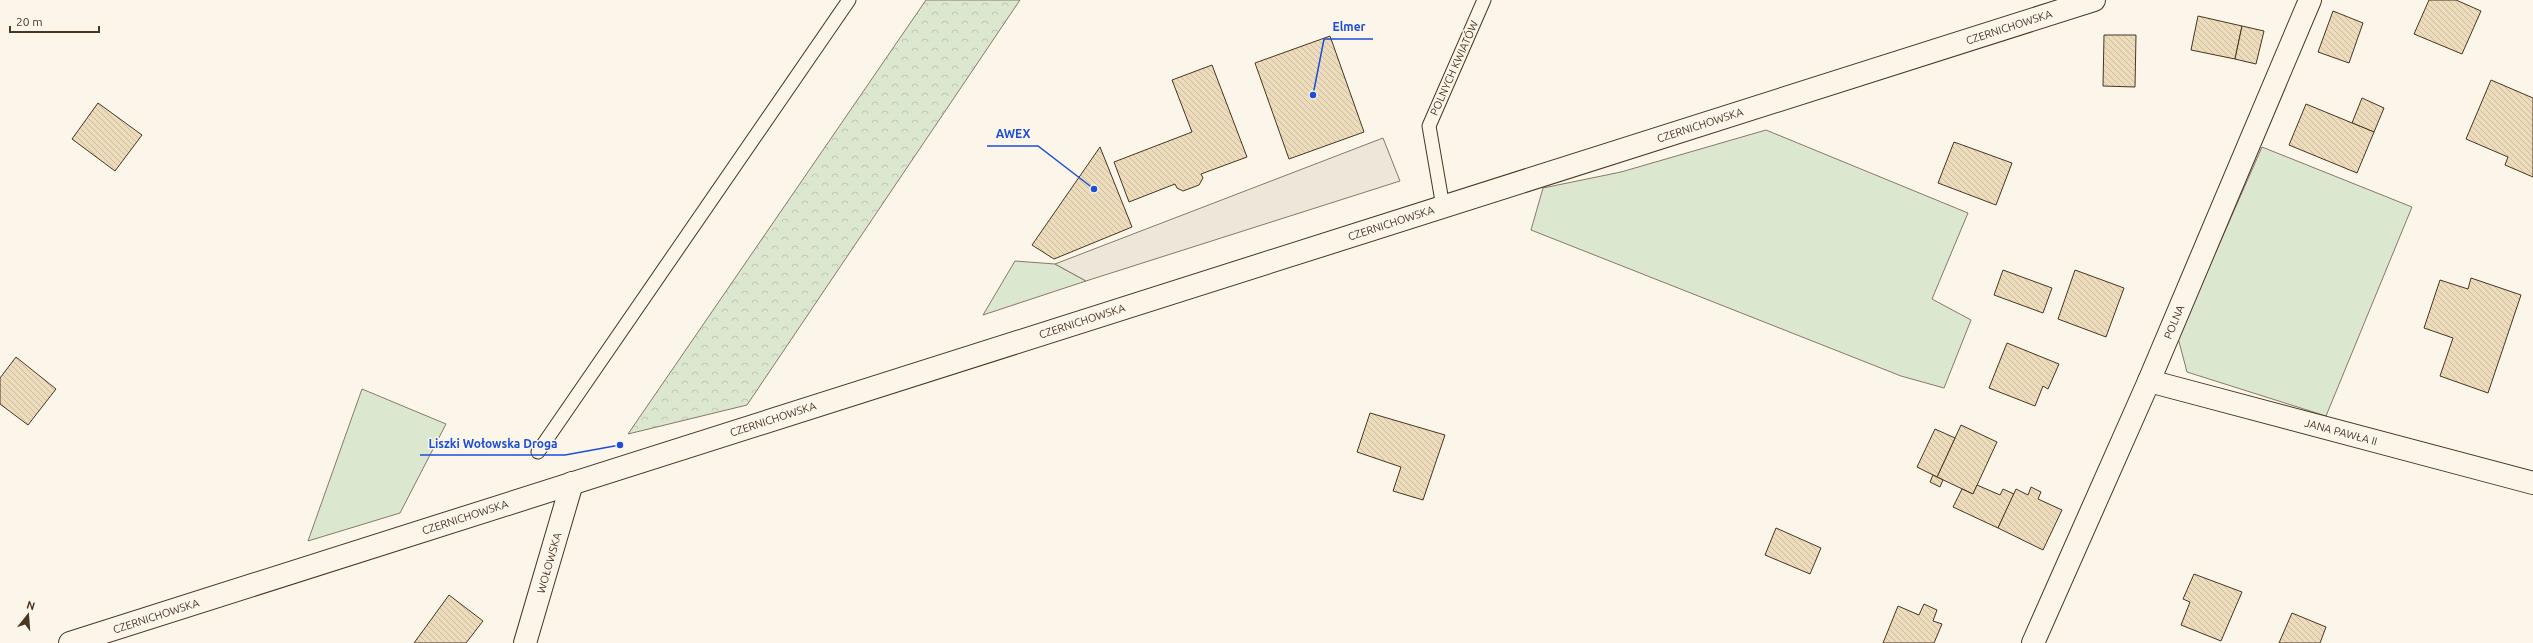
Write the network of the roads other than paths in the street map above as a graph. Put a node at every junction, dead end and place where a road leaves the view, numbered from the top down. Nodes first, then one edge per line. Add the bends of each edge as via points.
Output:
1 (849, 0) edge
2 (1484, 0) edge
3 (2094, 0) edge
4 (2310, 0) edge
5 (1443, 207) junction
6 (2148, 381) junction
7 (538, 452) dead end
8 (572, 483) junction
9 (2533, 483) edge
10 (70, 643) edge
11 (526, 643) edge
12 (2033, 643) edge

1 - 7 lane
2 - 5 lane, POLNYCH KWIATÓW via 1429,126
3 - 5 street, CZERNICHOWSKA
4 - 6 street, POLNA
5 - 8 street, CZERNICHOWSKA
6 - 9 street, JANA PAWŁA II
6 - 12 street, POLNA
8 - 10 street, CZERNICHOWSKA
8 - 11 street, WOŁOWSKA

